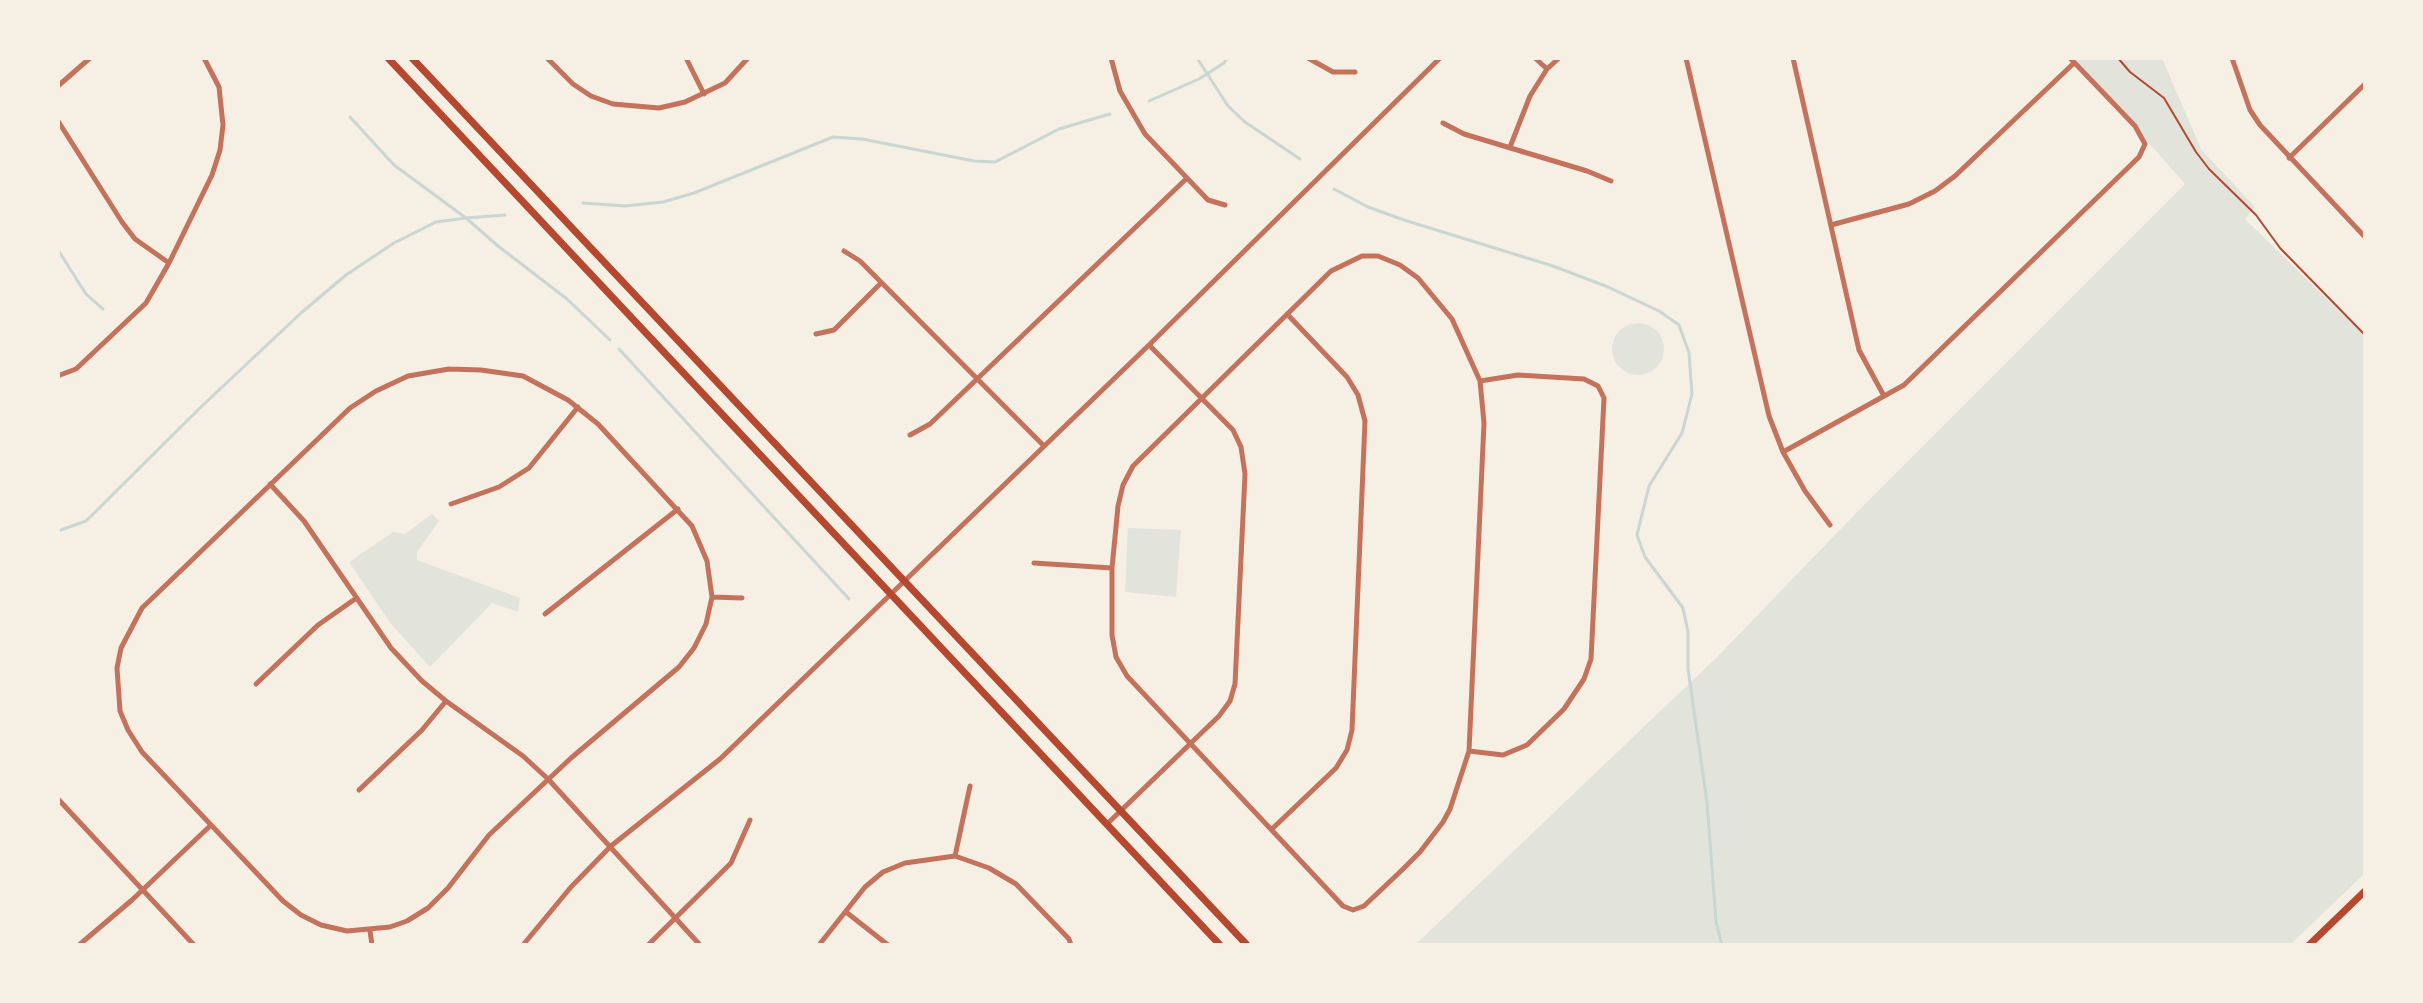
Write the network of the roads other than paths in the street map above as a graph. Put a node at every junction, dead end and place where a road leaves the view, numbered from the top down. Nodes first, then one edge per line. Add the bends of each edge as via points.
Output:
1 (90, 58) edge
2 (204, 58) edge
3 (388, 58) edge
4 (412, 58) edge
5 (547, 58) edge
6 (686, 58) edge
7 (748, 58) edge
8 (1111, 58) edge
9 (1308, 58) edge
10 (1440, 58) edge
11 (1535, 58) edge
12 (1559, 58) edge
13 (1686, 58) edge
14 (1793, 58) edge
15 (2232, 58) edge
16 (2072, 60) edge
17 (1547, 69) junction
18 (1355, 72) dead end
19 (2365, 84) edge
20 (58, 86) edge
21 (704, 94) junction
22 (58, 121) edge
23 (1443, 123) dead end
24 (1510, 147) junction
25 (2289, 158) junction
26 (1186, 179) junction
27 (1611, 181) dead end
28 (1225, 205) dead end
29 (1831, 225) junction
30 (2365, 237) edge
31 (844, 251) dead end
32 (169, 263) junction
33 (881, 283) junction
34 (1287, 314) junction
35 (816, 334) dead end
36 (1149, 345) junction
37 (58, 374) edge
38 (977, 379) junction
39 (1480, 381) junction
40 (1884, 396) junction
41 (1202, 397) junction
42 (578, 407) junction
43 (910, 435) dead end
44 (1044, 446) junction
45 (1783, 452) junction
46 (270, 484) junction
47 (451, 504) dead end
48 (678, 509) junction
49 (1830, 525) dead end
50 (1034, 563) dead end
51 (1112, 568) junction
52 (904, 580) junction
53 (890, 593) junction
54 (712, 597) junction
55 (742, 598) dead end
56 (355, 599) junction
57 (545, 614) dead end
58 (256, 684) dead end
59 (446, 701) junction
60 (1191, 743) junction
61 (1469, 751) junction
62 (548, 779) junction
63 (970, 786) dead end
64 (359, 790) dead end
65 (58, 799) edge
66 (1120, 810) junction
67 (750, 820) dead end
68 (1107, 824) junction
69 (211, 825) junction
70 (1272, 829) junction
71 (611, 846) junction
72 (955, 856) junction
73 (143, 889) junction
74 (2365, 891) edge
75 (846, 912) junction
76 (675, 919) junction
77 (370, 931) junction
78 (79, 945) edge
79 (194, 945) edge
80 (372, 945) edge
81 (523, 945) edge
82 (648, 945) edge
83 (700, 945) edge
84 (819, 945) edge
85 (888, 945) edge
86 (1071, 945) edge
87 (1220, 945) edge
88 (1247, 945) edge
89 (2309, 945) edge

1 - 20 street
2 - 32 street via 219,87 220,150
3 - 53 main road
4 - 52 main road
5 - 21 street via 573,84 613,104 659,108
6 - 21 street
7 - 21 street via 725,83
8 - 26 street via 1136,121
9 - 18 street via 1333,72
10 - 36 street
11 - 17 street
12 - 17 street
13 - 45 street via 1758,376
14 - 29 street
15 - 25 street via 2250,110
16 - 29 street via 1935,191 1909,204
16 - 40 street via 2135,126 2145,144 2139,157 1904,385
17 - 24 street via 1522,111
19 - 25 street
22 - 32 street via 135,239
23 - 24 street
24 - 27 street
25 - 30 street
26 - 28 street via 1208,200
26 - 38 street
29 - 40 street via 1859,350
31 - 33 street
32 - 37 street via 146,303 76,369
33 - 35 street via 834,330
33 - 38 street
34 - 39 street via 1341,264 1378,256 1418,278 1452,319
34 - 41 street
34 - 70 street via 1347,377 1365,421 1352,730 1336,768
36 - 41 street
36 - 44 street
38 - 43 street via 930,424
38 - 44 street
39 - 61 street via 1484,423
39 - 61 street via 1518,375 1584,379 1598,386 1604,398 1592,646 1584,679 1564,709 1527,745 1503,755
40 - 45 street
41 - 51 street via 1133,466 1118,506
41 - 60 street via 1233,430 1245,474 1235,684 1219,716
42 - 46 street via 508,372 449,369 408,376 350,408
42 - 47 street via 522,473
42 - 48 street
44 - 52 street
45 - 49 street
46 - 56 street via 304,521
46 - 69 street via 142,608 117,668 120,711 128,730
48 - 54 street via 701,543
48 - 57 street
50 - 51 street
51 - 60 street via 1116,657 1127,676
52 - 53 street
52 - 66 main road
53 - 68 main road
53 - 71 street via 720,759
54 - 55 street
54 - 62 street via 706,624 679,667
56 - 58 street via 318,625
56 - 59 street via 391,648
59 - 62 street
59 - 64 street
60 - 66 street
60 - 70 street
61 - 70 street via 1450,809 1426,845 1364,906 1343,906
62 - 71 street
62 - 77 street via 489,835 428,908 407,921
63 - 72 street
65 - 73 street
66 - 68 street
66 - 88 main road
67 - 76 street via 731,863
68 - 87 main road
69 - 73 street
69 - 77 street via 301,915 321,925
71 - 76 street
71 - 81 street
72 - 75 street via 905,863 883,872
72 - 86 street via 1016,884
73 - 78 street
73 - 79 street
74 - 89 main road
75 - 84 street
75 - 85 street
76 - 82 street
76 - 83 street
77 - 80 street

